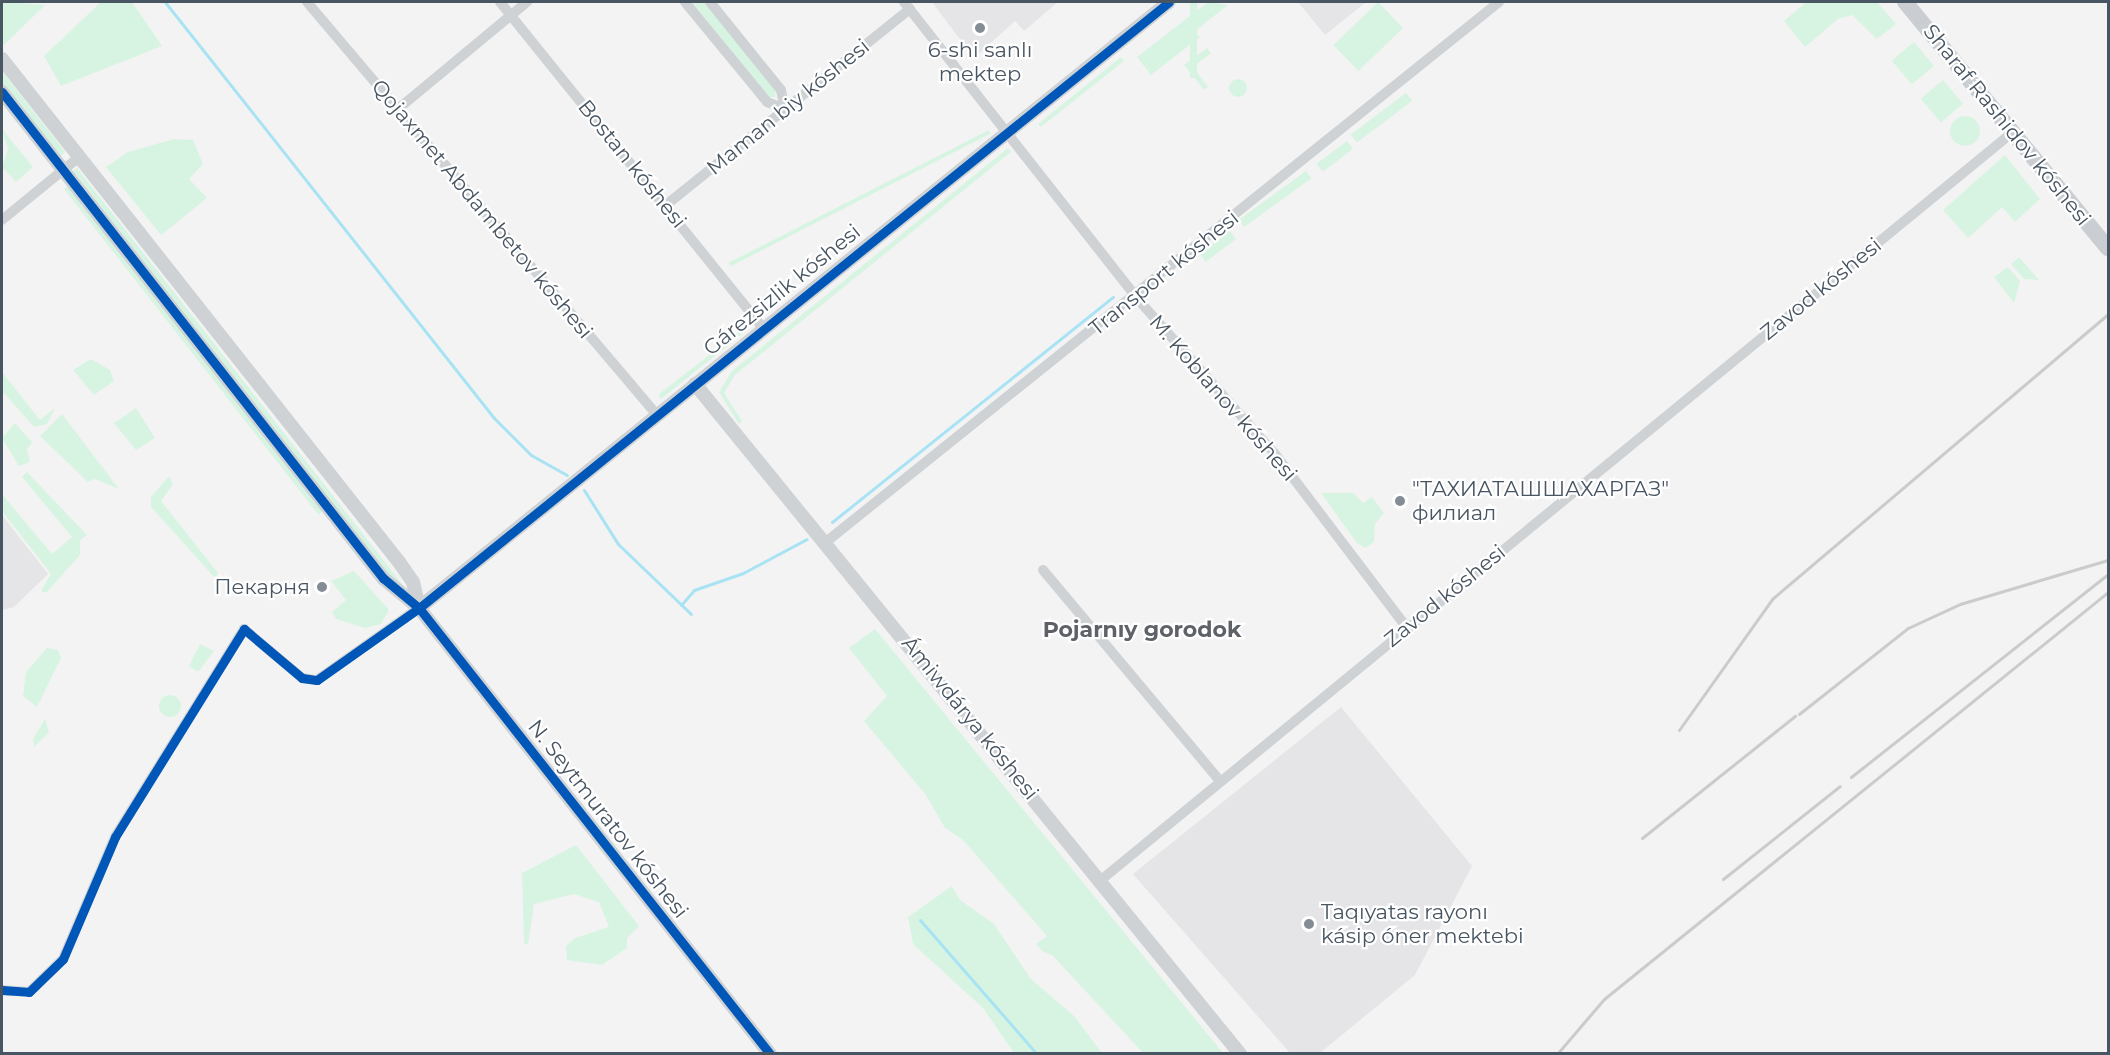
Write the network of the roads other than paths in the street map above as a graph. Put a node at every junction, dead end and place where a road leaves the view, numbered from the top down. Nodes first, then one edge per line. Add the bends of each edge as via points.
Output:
1 (307, 2) edge
2 (500, 2) edge
3 (527, 2) edge
4 (685, 2) edge
5 (710, 2) edge
6 (1169, 2) edge
7 (1499, 2) edge
8 (1905, 2) edge
9 (907, 5) edge
10 (511, 14) junction
11 (2, 59) edge
12 (2, 92) edge
13 (398, 109) junction
14 (785, 109) junction
15 (1008, 132) junction
16 (2013, 132) junction
17 (79, 157) junction
18 (63, 169) junction
19 (666, 205) junction
20 (2, 220) edge
21 (2109, 248) edge
22 (1135, 296) junction
23 (763, 328) junction
24 (695, 384) junction
25 (657, 415) junction
26 (826, 542) junction
27 (1043, 570) dead end
28 (419, 608) junction
29 (1407, 627) junction
30 (1220, 782) junction
31 (1101, 880) junction
32 (2, 990) edge
33 (770, 1053) edge
34 (1240, 1053) edge

1 - 13 street, Qojaxmet Abdambetov kóshesi
2 - 10 street, Bostan kóshesi
3 - 10 street
4 - 14 street via 766,102
5 - 14 street via 781,90
6 - 15 street, Gárezsizlik kóshesi
7 - 22 street, Transport kóshesi
8 - 16 main road, Sharaf Rashidov kóshesi
9 - 14 street, Maman biy kóshesi
9 - 15 street, M. Koblanov kóshesi
10 - 13 street
10 - 19 street, Bostan kóshesi
11 - 17 street
12 - 18 street
13 - 25 street, Qojaxmet Abdambetov kóshesi
14 - 19 street, Maman biy kóshesi
15 - 22 street, M. Koblanov kóshesi
15 - 23 street, Gárezsizlik kóshesi
16 - 21 main road, Sharaf Rashidov kóshesi
16 - 29 street, Zavod kóshesi
17 - 18 street
17 - 28 street via 399,562 413,582
18 - 20 street
18 - 28 street via 383,578
19 - 23 street, Bostan kóshesi
22 - 26 street, Transport kóshesi
22 - 29 street, M. Koblanov kóshesi via 1275,454
23 - 24 street, Gárezsizlik kóshesi
24 - 25 street, Gárezsizlik kóshesi
24 - 26 street, Ámiwdárya kóshesi
25 - 28 street, Gárezsizlik kóshesi
26 - 31 street, Ámiwdárya kóshesi
27 - 30 street
28 - 32 street via 317,680 302,678 244,629 115,837 63,959 29,992
28 - 33 street, N. Seytmuratov kóshesi
29 - 30 street, Zavod kóshesi
30 - 31 street, Zavod kóshesi
31 - 34 street, Ámiwdárya kóshesi

